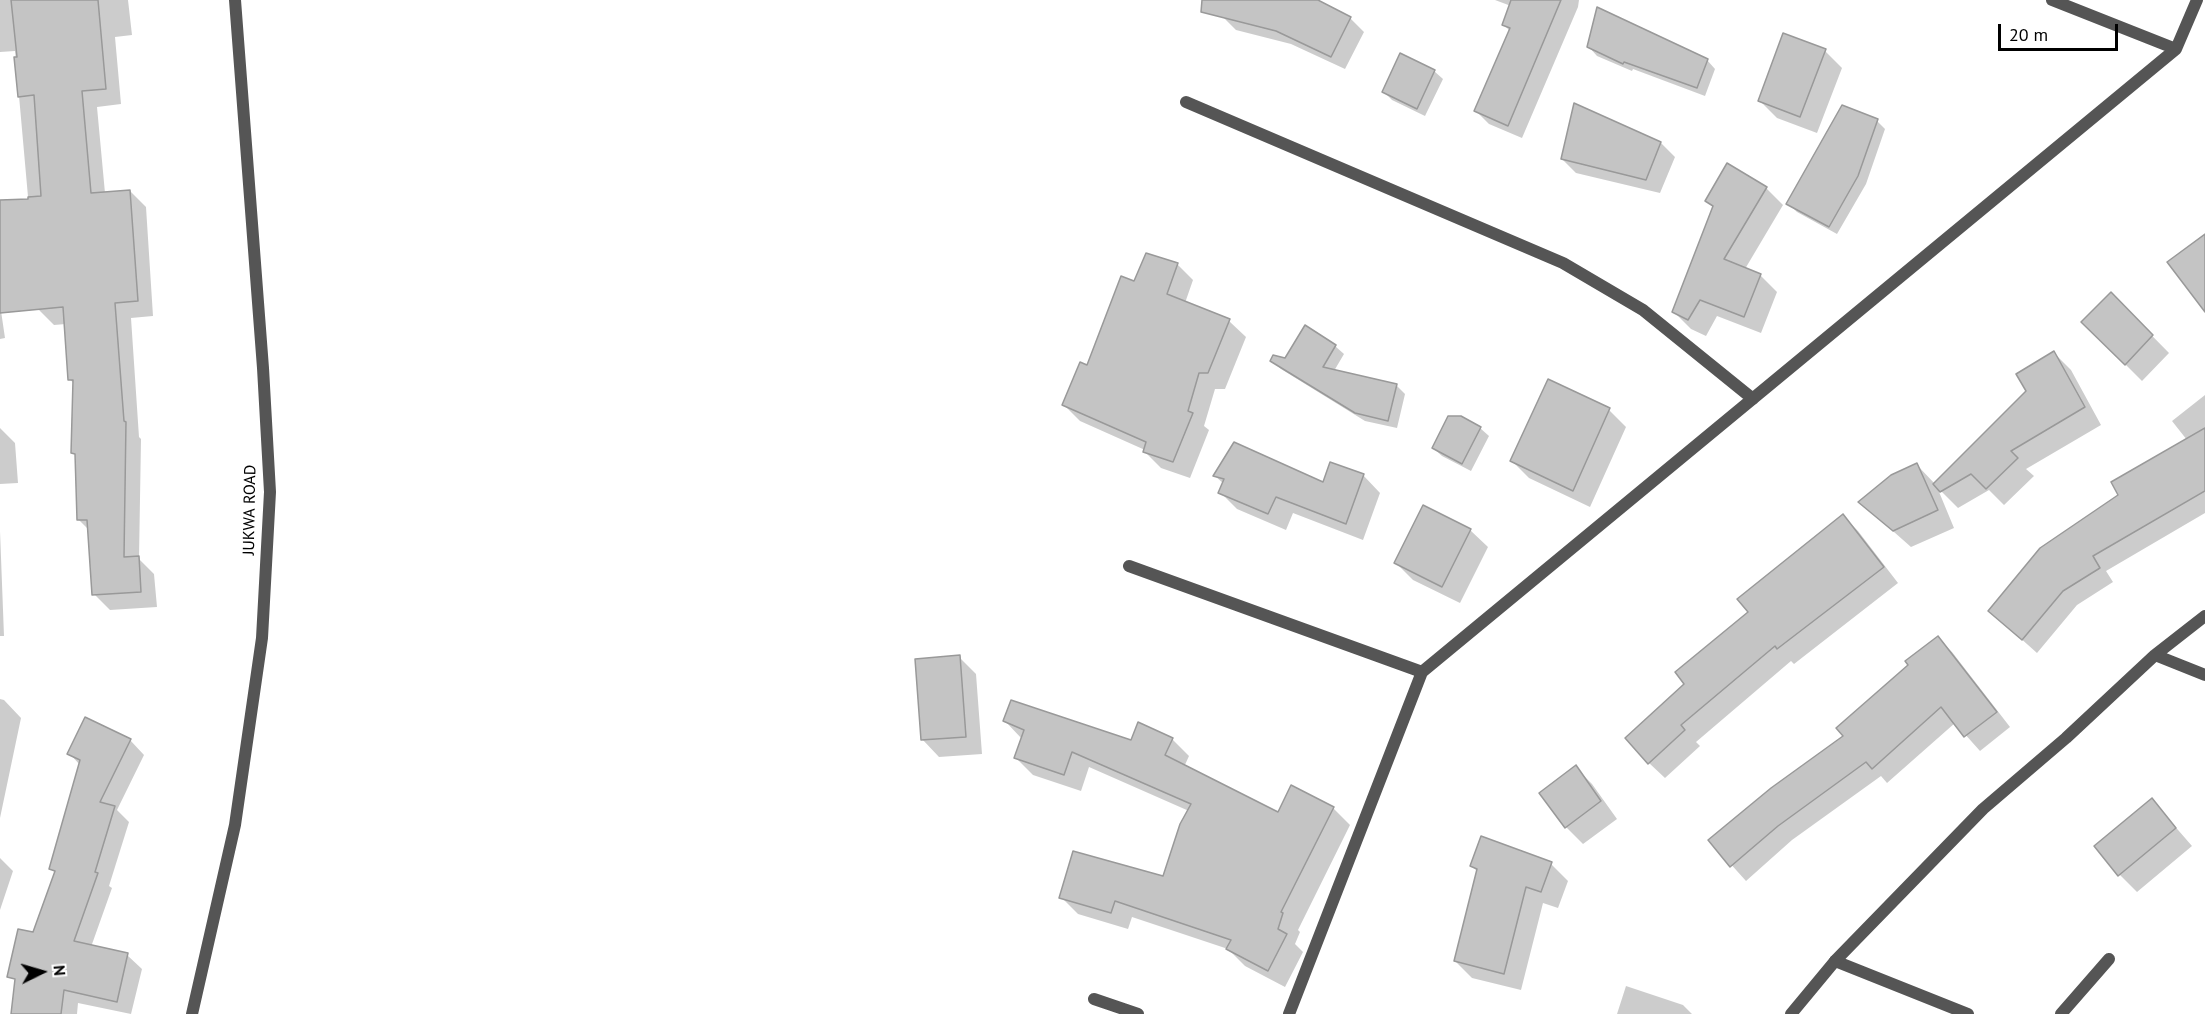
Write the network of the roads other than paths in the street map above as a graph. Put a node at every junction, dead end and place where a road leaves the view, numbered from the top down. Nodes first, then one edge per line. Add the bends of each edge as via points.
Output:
1 (235, 0) edge
2 (2052, 0) edge
3 (2197, 0) edge
4 (2176, 49) junction
5 (1186, 102) dead end
6 (1753, 399) junction
7 (1129, 566) dead end
8 (2205, 616) edge
9 (2155, 655) junction
10 (1422, 672) junction
11 (2205, 675) edge
12 (2109, 959) dead end
13 (1834, 961) junction
14 (1094, 999) dead end
15 (192, 1014) edge
16 (1138, 1014) edge
17 (1289, 1014) edge
18 (1791, 1014) edge
19 (1968, 1014) edge
20 (2061, 1014) edge

1 - 15 street, JUKWA ROAD via 270,492 262,638 235,825
2 - 4 street
3 - 4 street
4 - 6 street
5 - 6 street via 1563,263 1643,310
6 - 10 street
7 - 10 street
8 - 9 street
9 - 11 street
9 - 13 street via 1983,809
10 - 17 street
12 - 20 street
13 - 18 street
13 - 19 street
14 - 16 street

